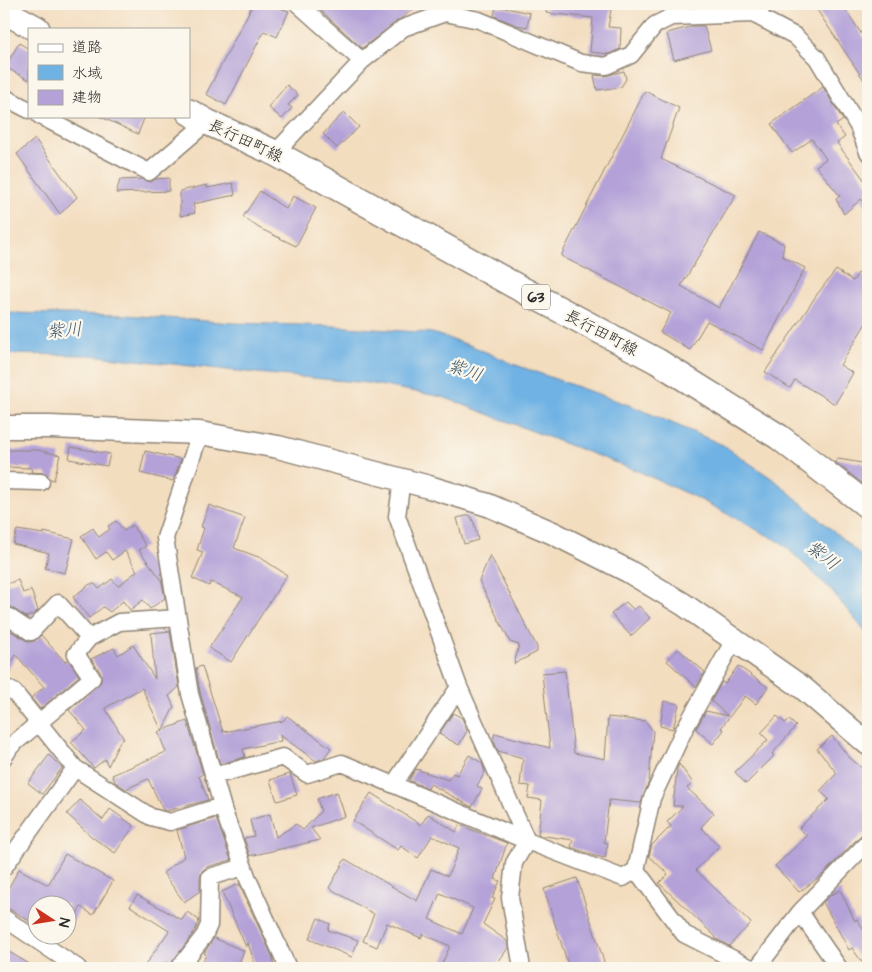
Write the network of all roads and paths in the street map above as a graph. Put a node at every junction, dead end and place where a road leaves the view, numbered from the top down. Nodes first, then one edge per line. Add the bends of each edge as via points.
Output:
1 (298, 4) edge
2 (766, 4) edge
3 (449, 8) edge
4 (753, 14) junction
5 (362, 61) junction
6 (4, 98) edge
7 (28, 110) edge
8 (198, 117) edge
9 (44, 118) edge
10 (868, 152) edge
11 (275, 153) junction
12 (4, 427) edge
13 (200, 433) junction
14 (402, 480) junction
15 (4, 481) edge
16 (40, 482) dead end
17 (868, 506) edge
18 (4, 614) edge
19 (178, 618) junction
20 (89, 638) junction
21 (734, 640) junction
22 (458, 686) junction
23 (4, 687) edge
24 (38, 723) junction
25 (868, 744) edge
26 (4, 757) edge
27 (75, 768) junction
28 (214, 776) junction
29 (394, 784) junction
30 (222, 806) junction
31 (527, 842) junction
32 (868, 842) edge
33 (4, 867) edge
34 (244, 867) junction
35 (636, 870) junction
36 (800, 912) junction
37 (4, 918) edge
38 (78, 968) edge
39 (179, 968) edge
40 (288, 968) edge
41 (522, 968) edge
42 (751, 968) edge
43 (757, 968) edge
44 (839, 968) edge

1 - 5 street
2 - 4 street
3 - 4 street via 581,63 606,66 631,55 655,25 671,17
3 - 5 street via 402,28
4 - 10 street via 795,36 817,58 858,126
5 - 11 street
6 - 7 street
8 - 9 street via 149,172
8 - 11 main road, 長行田町線 / 63
11 - 17 main road, 長行田町線 / 63 via 656,361 779,437
12 - 13 street
13 - 14 street via 278,447
13 - 19 street via 165,538
14 - 21 street via 488,505 553,533 675,599
14 - 22 street via 397,516
15 - 16 street
18 - 20 street via 31,632 58,603
19 - 20 street via 119,622
19 - 28 street via 190,694
20 - 24 street via 76,654 92,678
21 - 25 street via 803,688
21 - 35 street via 684,730 652,798
22 - 29 street
22 - 31 street
23 - 24 street via 14,692
24 - 26 street via 10,746
24 - 27 street
27 - 30 street via 151,818 170,822
27 - 33 street
28 - 29 street via 283,757 307,774 342,763
28 - 30 street
29 - 31 street
30 - 34 street
31 - 35 street via 623,878
31 - 41 street via 514,863 510,898
32 - 36 street
34 - 39 street via 210,877 209,925
34 - 40 street
35 - 42 street via 684,934
36 - 43 street
36 - 44 street
37 - 38 street

